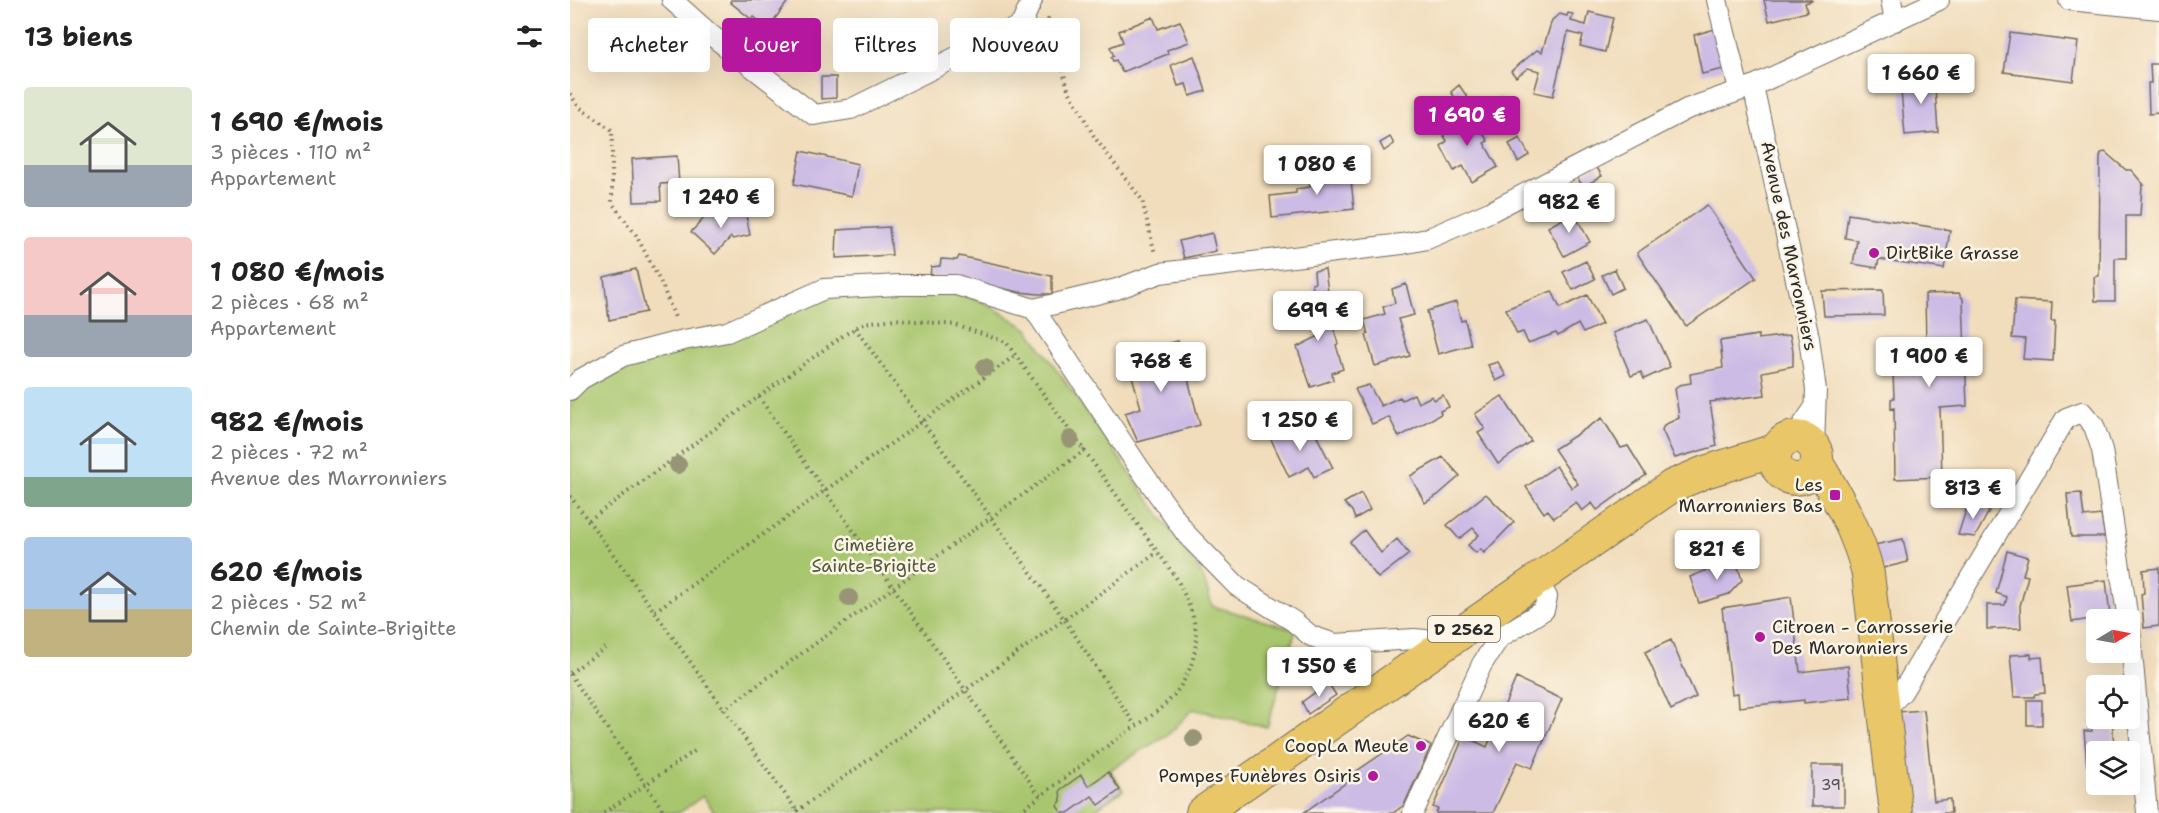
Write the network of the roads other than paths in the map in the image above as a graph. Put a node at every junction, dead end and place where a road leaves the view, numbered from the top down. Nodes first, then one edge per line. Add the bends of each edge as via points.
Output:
1 (672, 0) edge
2 (1717, 0) edge
3 (1891, 0) edge
4 (1939, 0) edge
5 (2069, 0) edge
6 (1039, 6) edge
7 (2159, 9) edge
8 (1895, 21) junction
9 (1746, 88) junction
10 (1034, 309) junction
11 (570, 390) edge
12 (1797, 458) junction
13 (1536, 579) junction
14 (2126, 609) edge
15 (1438, 647) junction
16 (2133, 663) edge
17 (1884, 711) junction
18 (1203, 813) edge
19 (1413, 813) edge
20 (1896, 813) edge
21 (2147, 813) edge

1 - 6 street via 814,115 851,109 1021,26
2 - 9 street, Avenue des Marronniers
3 - 8 street
4 - 8 street
5 - 7 street
8 - 9 street
9 - 10 street via 1687,108 1492,211 1427,238 1160,273 1117,289
9 - 12 street, Avenue des Marronniers via 1809,338 1815,407
10 - 11 street via 956,285 824,289 727,332 623,356 580,379
10 - 15 street via 1187,535 1237,586 1311,636 1335,644 1414,639
12 - 13 main road, D 2562 via 1734,464 1672,486
12 - 17 main road, D 2562 via 1843,510 1863,550
13 - 15 main road, D 2562
13 - 19 street via 1547,597 1544,610 1499,638 1482,664
14 - 17 street via 2102,450 2094,426 2082,412 2066,418 1902,692
15 - 18 main road, D 2562
16 - 21 street
17 - 20 main road, D 2562

